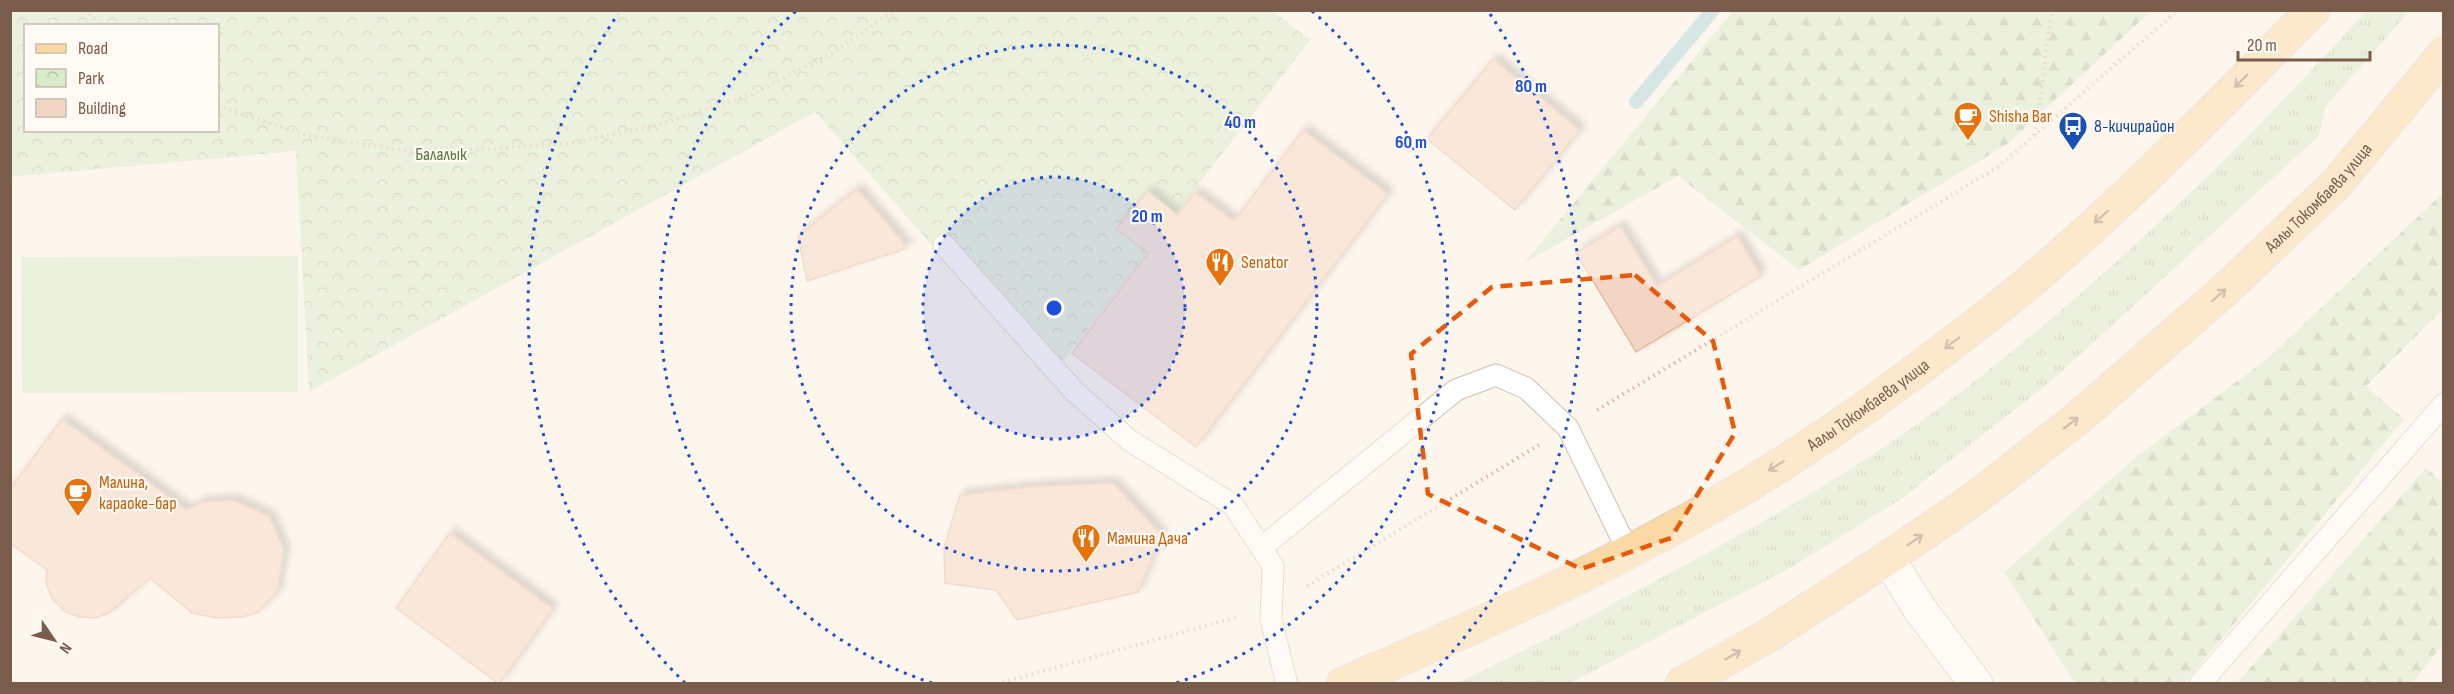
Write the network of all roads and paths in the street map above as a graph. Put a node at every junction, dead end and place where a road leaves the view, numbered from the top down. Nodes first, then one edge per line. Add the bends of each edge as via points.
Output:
1 (86, 10) edge
2 (895, 10) edge
3 (2052, 10) edge
4 (2178, 10) edge
5 (2313, 10) edge
6 (100, 24) edge
7 (2444, 54) edge
8 (219, 106) edge
9 (2035, 135) junction
10 (944, 245) dead end
11 (2444, 404) edge
12 (1568, 428) junction
13 (1261, 548) junction
14 (1628, 550) junction
15 (1888, 558) junction
16 (1269, 609) junction
17 (997, 684) edge
18 (1287, 684) edge
19 (1344, 684) edge
20 (1682, 684) edge
21 (1976, 684) edge
22 (2200, 684) edge

1 - 6 path
2 - 8 path via 834,52 753,93 661,124 572,143 404,150 309,136
3 - 9 path
4 - 9 path
5 -> 14 main road, Аалы Токомбаева улица via 2123,198 1998,308 1810,445 1695,516
15 -> 7 main road, Аалы Токомбаева улица via 1974,499 2079,417 2226,289 2336,184
9 - 12 path via 1998,167
10 - 13 lane via 1074,391 1129,440 1233,505
11 - 22 lane
12 - 13 lane via 1526,388 1496,375 1456,390
12 - 14 lane
12 - 16 path
13 - 16 lane via 1272,566
14 - 19 main road, Аалы Токомбаева улица via 1558,587
20 -> 15 main road, Аалы Токомбаева улица via 1769,635
15 - 21 street via 1919,608
16 - 17 path
16 - 18 lane

